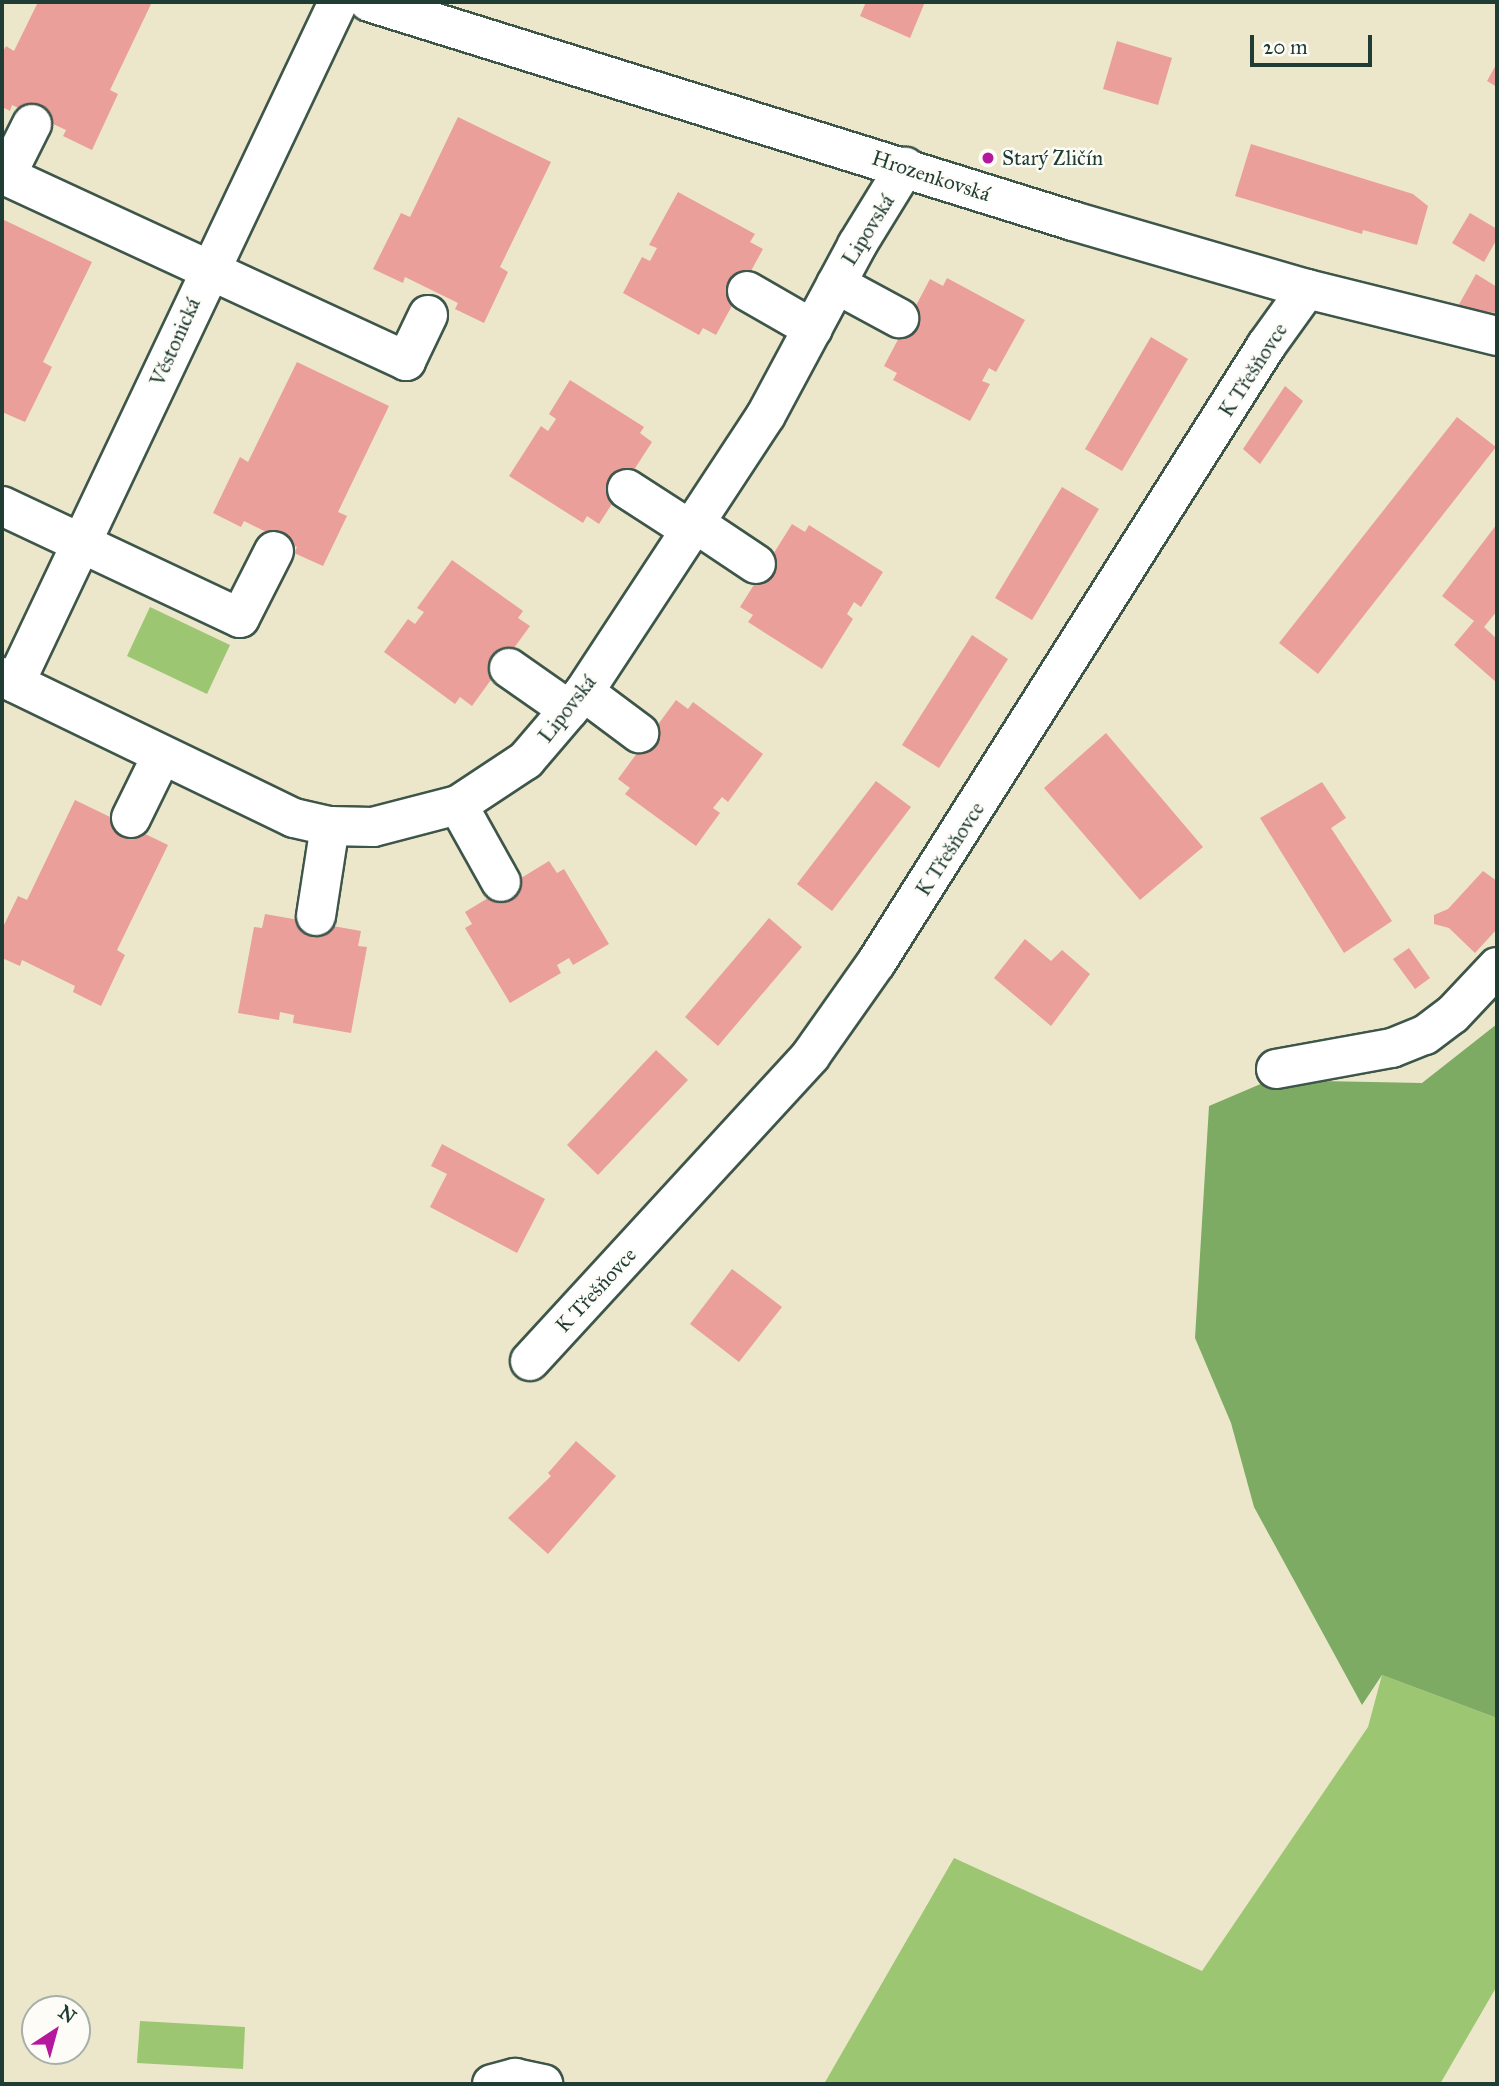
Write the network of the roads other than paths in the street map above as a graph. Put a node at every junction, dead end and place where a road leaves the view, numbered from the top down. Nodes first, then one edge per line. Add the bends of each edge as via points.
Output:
1 (338, 2) edge
2 (369, 2) edge
3 (32, 124) dead end
4 (905, 167) junction
5 (209, 268) junction
6 (836, 284) junction
7 (1307, 289) junction
8 (747, 291) dead end
9 (428, 315) dead end
10 (899, 318) dead end
11 (813, 329) junction
12 (1497, 337) edge
13 (627, 489) dead end
14 (2, 506) edge
15 (694, 527) junction
16 (83, 545) junction
17 (274, 551) dead end
18 (756, 564) dead end
19 (509, 668) dead end
20 (8, 680) edge
21 (576, 701) junction
22 (639, 733) dead end
23 (162, 755) junction
24 (458, 805) junction
25 (131, 818) dead end
26 (330, 826) junction
27 (501, 882) dead end
28 (316, 916) dead end
29 (1497, 967) edge
30 (1276, 1069) dead end
31 (530, 1360) dead end
32 (492, 2084) edge
33 (543, 2084) edge

1 - 5 street, Věstonická
2 - 4 street, Hrozenkovská
3 - 5 street via 6,176 159,250
4 - 6 street, Lipovská
4 - 7 street, Hrozenkovská
5 - 9 street via 406,361
5 - 16 street, Věstonická
6 - 10 street
6 - 11 street, Lipovská
7 - 12 street, Hrozenkovská
7 - 31 street, K Třešňovce via 1266,346 883,951 811,1055
8 - 11 street
11 - 15 street, Lipovská via 766,415
13 - 15 street
14 - 16 street
15 - 18 street
15 - 21 street, Lipovská
16 - 17 street via 240,618
16 - 20 street, Věstonická
19 - 21 street
20 - 23 street, Lipovská
21 - 22 street
21 - 24 street, Lipovská via 526,760
23 - 25 street
23 - 26 street, Lipovská via 294,818
24 - 26 street, Lipovská via 398,823
24 - 27 street
26 - 28 street
29 - 30 street via 1452,1015 1426,1035 1392,1048
32 - 33 street via 514,2078

